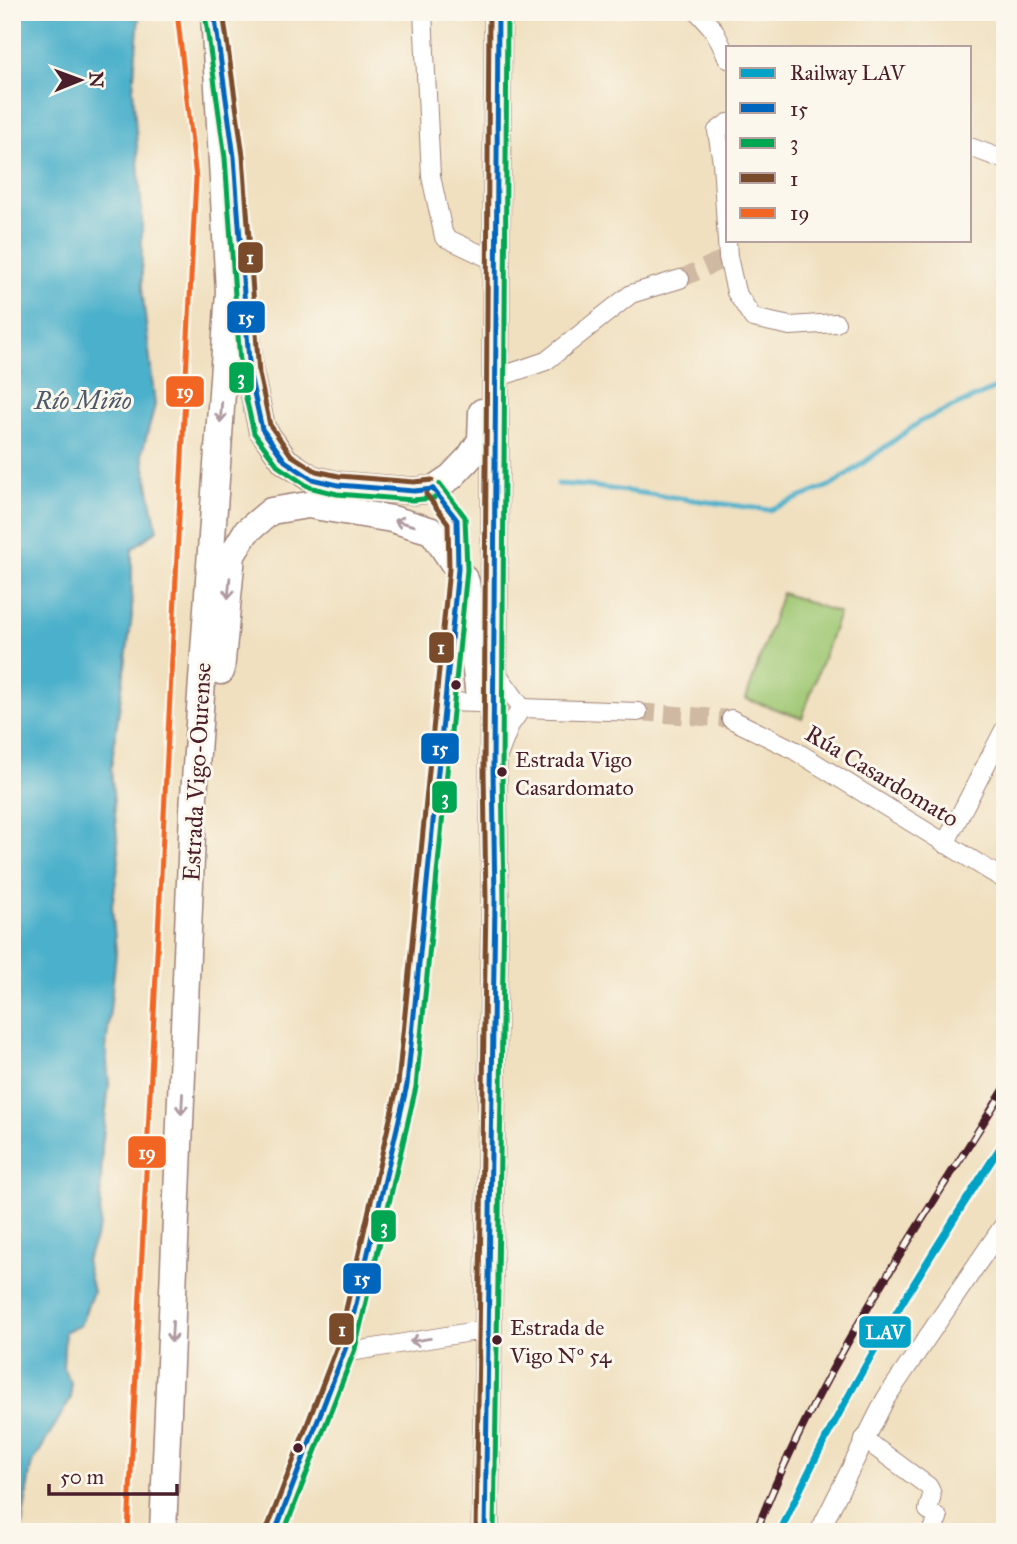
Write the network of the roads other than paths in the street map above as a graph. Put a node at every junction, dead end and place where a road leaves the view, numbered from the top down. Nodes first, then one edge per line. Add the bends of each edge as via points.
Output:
1 (424, 12) edge
2 (498, 12) edge
3 (698, 12) edge
4 (215, 19) edge
5 (726, 54) edge
6 (726, 124) edge
7 (972, 148) edge
8 (1005, 160) edge
9 (726, 225) edge
10 (727, 242) edge
11 (497, 262) junction
12 (680, 279) tunnel mouth
13 (836, 323) dead end
14 (496, 378) junction
15 (458, 569) junction
16 (494, 669) junction
17 (446, 702) junction
18 (479, 703) junction
19 (522, 708) junction
20 (638, 712) tunnel mouth
21 (731, 719) tunnel mouth
22 (1005, 727) edge
23 (493, 769) junction
24 (945, 844) junction
25 (1005, 880) edge
26 (495, 901) junction
27 (184, 1055) junction
28 (1005, 1223) edge
29 (487, 1332) junction
30 (344, 1353) junction
31 (864, 1439) junction
32 (163, 1532) edge
33 (275, 1532) edge
34 (485, 1532) edge
35 (818, 1532) edge
36 (932, 1532) edge

1 - 11 street via 431,176 444,237
2 - 11 highway
3 - 5 street
4 - 11 highway via 234,157 250,375 262,429 285,461 312,479 338,485 414,491 433,489 451,477 481,440 484,298
4 -> 27 highway, Estrada Vigo-Ourense via 229,292 193,810
6 - 9 street via 717,131
7 - 8 street
10 - 13 street via 736,292 753,318 790,326
11 - 14 highway
12 - 14 street via 631,294 546,360
14 - 16 highway
15 - 17 street
15 - 18 highway via 466,582
15 -> 27 highway via 432,531 392,519 308,505 271,511 246,531 232,555
16 - 19 street
16 - 23 highway
17 - 18 street
17 - 30 street via 407,1086
18 - 26 highway
19 - 20 street
19 - 23 street via 510,725
21 - 24 street, Rúa Casardomato via 794,750
22 - 24 street
23 - 26 highway
24 - 25 street, Rúa Casardomato
26 - 29 highway
27 -> 32 highway, Estrada Vigo-Ourense
28 - 31 street via 886,1398
29 -> 30 street
29 - 34 highway
30 - 33 street
31 - 35 street
31 - 36 street via 933,1492 928,1510 938,1518

